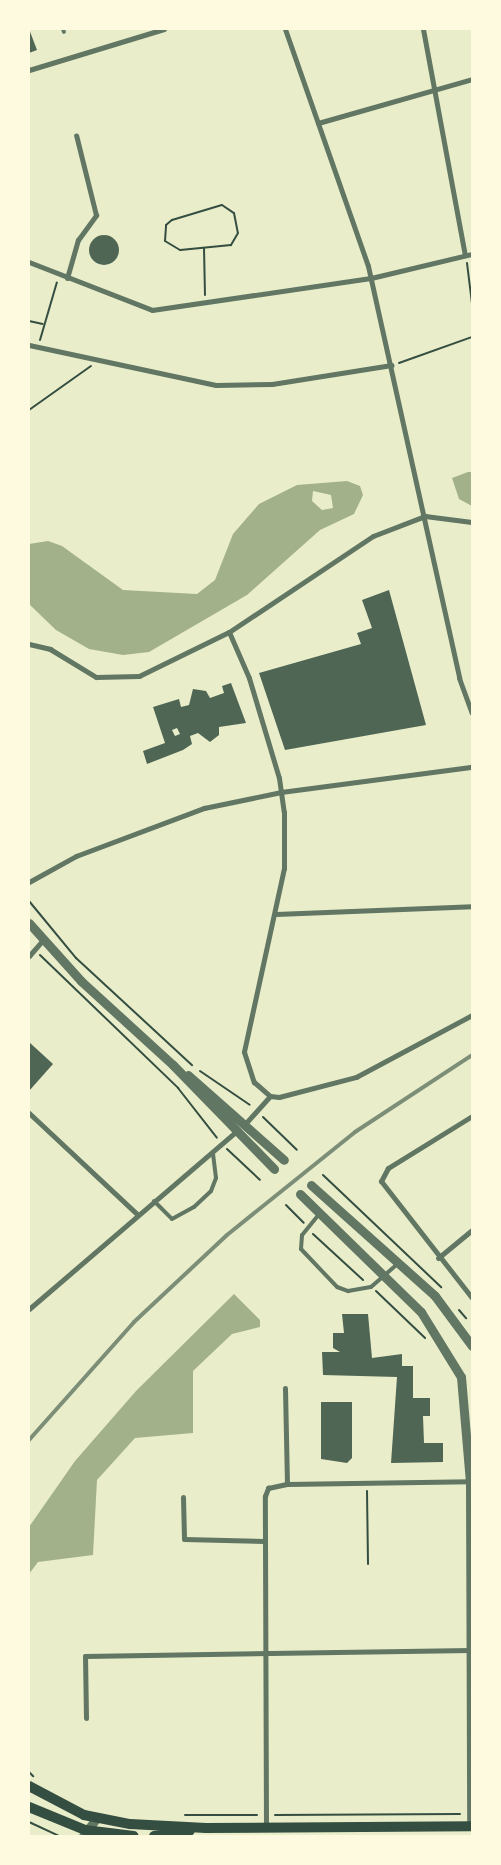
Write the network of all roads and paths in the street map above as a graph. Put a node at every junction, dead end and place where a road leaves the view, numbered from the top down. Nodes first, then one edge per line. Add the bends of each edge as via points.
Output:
1 (162, 29) edge
2 (285, 29) edge
3 (422, 29) edge
4 (29, 70) edge
5 (472, 79) edge
6 (434, 88) junction
7 (318, 123) junction
8 (76, 135) dead end
9 (204, 248) junction
10 (472, 254) edge
11 (465, 256) junction
12 (29, 262) edge
13 (60, 275) junction
14 (67, 278) junction
15 (371, 278) junction
16 (472, 304) edge
17 (205, 305) junction
18 (29, 321) edge
19 (43, 324) junction
20 (472, 337) edge
21 (29, 346) edge
22 (38, 348) junction
23 (98, 362) junction
24 (392, 366) junction
25 (29, 410) edge
26 (425, 516) junction
27 (472, 522) edge
28 (229, 632) junction
29 (29, 644) edge
30 (472, 714) edge
31 (472, 767) edge
32 (281, 792) junction
33 (29, 882) edge
34 (29, 901) edge
35 (472, 906) edge
36 (276, 914) junction
37 (29, 923) edge
38 (43, 940) junction
39 (35, 950) junction
40 (29, 956) edge
41 (472, 1015) edge
42 (173, 1065) junction
43 (270, 1096) junction
44 (254, 1109) dead end
45 (29, 1113) edge
46 (472, 1116) edge
47 (265, 1119) dead end
48 (245, 1124) junction
49 (236, 1131) junction
50 (217, 1138) dead end
51 (228, 1150) dead end
52 (298, 1150) dead end
53 (213, 1152) junction
54 (284, 1160) dead end
55 (274, 1169) dead end
56 (323, 1175) dead end
57 (260, 1180) dead end
58 (311, 1185) dead end
59 (300, 1194) dead end
60 (154, 1201) junction
61 (286, 1205) dead end
62 (320, 1213) junction
63 (138, 1214) junction
64 (308, 1228) junction
65 (472, 1230) edge
66 (438, 1258) junction
67 (396, 1265) junction
68 (387, 1275) junction
69 (371, 1287) junction
70 (446, 1293) dead end
71 (472, 1298) edge
72 (457, 1308) dead end
73 (29, 1309) edge
74 (468, 1322) dead end
75 (430, 1345) dead end
76 (472, 1346) edge
77 (285, 1388) dead end
78 (471, 1481) edge
79 (287, 1484) junction
80 (367, 1484) junction
81 (183, 1497) dead end
82 (264, 1541) junction
83 (368, 1564) dead end
84 (472, 1650) edge
85 (266, 1651) junction
86 (86, 1718) dead end
87 (29, 1772) edge
88 (38, 1779) dead end
89 (29, 1786) edge
90 (29, 1807) edge
91 (471, 1814) edge
92 (178, 1815) dead end
93 (267, 1815) junction
94 (96, 1819) junction
95 (29, 1822) edge
96 (472, 1826) edge
97 (266, 1827) junction
98 (206, 1828) junction
99 (331, 1832) edge
100 (84, 1833) edge
101 (97, 1834) edge
102 (59, 1836) edge
103 (134, 1836) edge
104 (154, 1836) edge

1 - 4 street
2 - 7 street
3 - 6 street
5 - 6 street
6 - 7 street
6 - 11 street
7 - 15 street
8 - 14 street via 96,215 78,240
9 - 9 path via 236,240 234,214 229,207 222,205 166,225 165,241 171,248
9 - 17 path
10 - 11 street
11 - 15 street
11 - 16 path
12 - 13 street
13 - 14 street
13 - 19 path
14 - 17 street via 152,310
15 - 17 street
15 - 24 street
18 - 19 path
19 - 22 path
20 - 24 path
21 - 22 street
22 - 23 street
23 - 24 street via 189,382 233,385 272,384
23 - 25 path
24 - 26 street
26 - 27 street
26 - 28 street via 373,536
26 - 30 street via 458,678
28 - 29 street via 139,676 115,680 96,677 50,648
28 - 32 street via 249,678
31 - 32 street
32 - 33 street via 204,808 145,828 76,856
32 - 36 street via 284,868
34 - 44 path via 117,998 186,1060
35 - 36 street
36 - 43 street via 244,1052 248,1074
37 - 38 street
38 - 39 street
38 - 42 street
39 - 40 street
39 - 50 path via 178,1088
41 - 43 street via 356,1077 290,1096
42 - 48 street
42 - 49 street
43 - 48 street
45 - 63 street
46 - 66 street via 388,1168 381,1181
47 - 52 path
48 - 49 street
48 - 54 street
49 - 53 street
49 - 55 street
51 - 57 path
53 - 60 street
53 - 60 lane via 216,1178 211,1191 194,1207 172,1219
56 - 70 path
58 - 67 street
59 - 62 street
60 - 63 street
61 - 64 path
62 - 64 lane
62 - 68 street
63 - 73 street
64 - 69 path
64 - 69 lane via 300,1246 305,1257 338,1288
65 - 66 street
66 - 71 street
67 - 68 lane
67 - 76 street via 441,1302
68 - 69 lane
68 - 78 street via 432,1325 458,1368 464,1391
69 - 75 path
72 - 74 path
77 - 79 street
78 - 80 street
78 - 84 street
79 - 80 street
79 - 82 street via 268,1488
80 - 83 path
81 - 82 street via 184,1539
82 - 85 street
84 - 85 street
84 - 91 street
85 - 86 street via 216,1656 84,1656
85 - 93 street
87 - 88 path
89 - 94 main road
90 - 100 main road
91 - 93 path
91 - 96 street
92 - 93 path
93 - 97 street
94 - 98 main road
94 - 100 street
94 - 101 street
95 - 102 path
96 - 99 main road
97 - 98 main road
97 - 99 main road
98 - 104 main road
100 - 101 main road
101 - 103 main road

